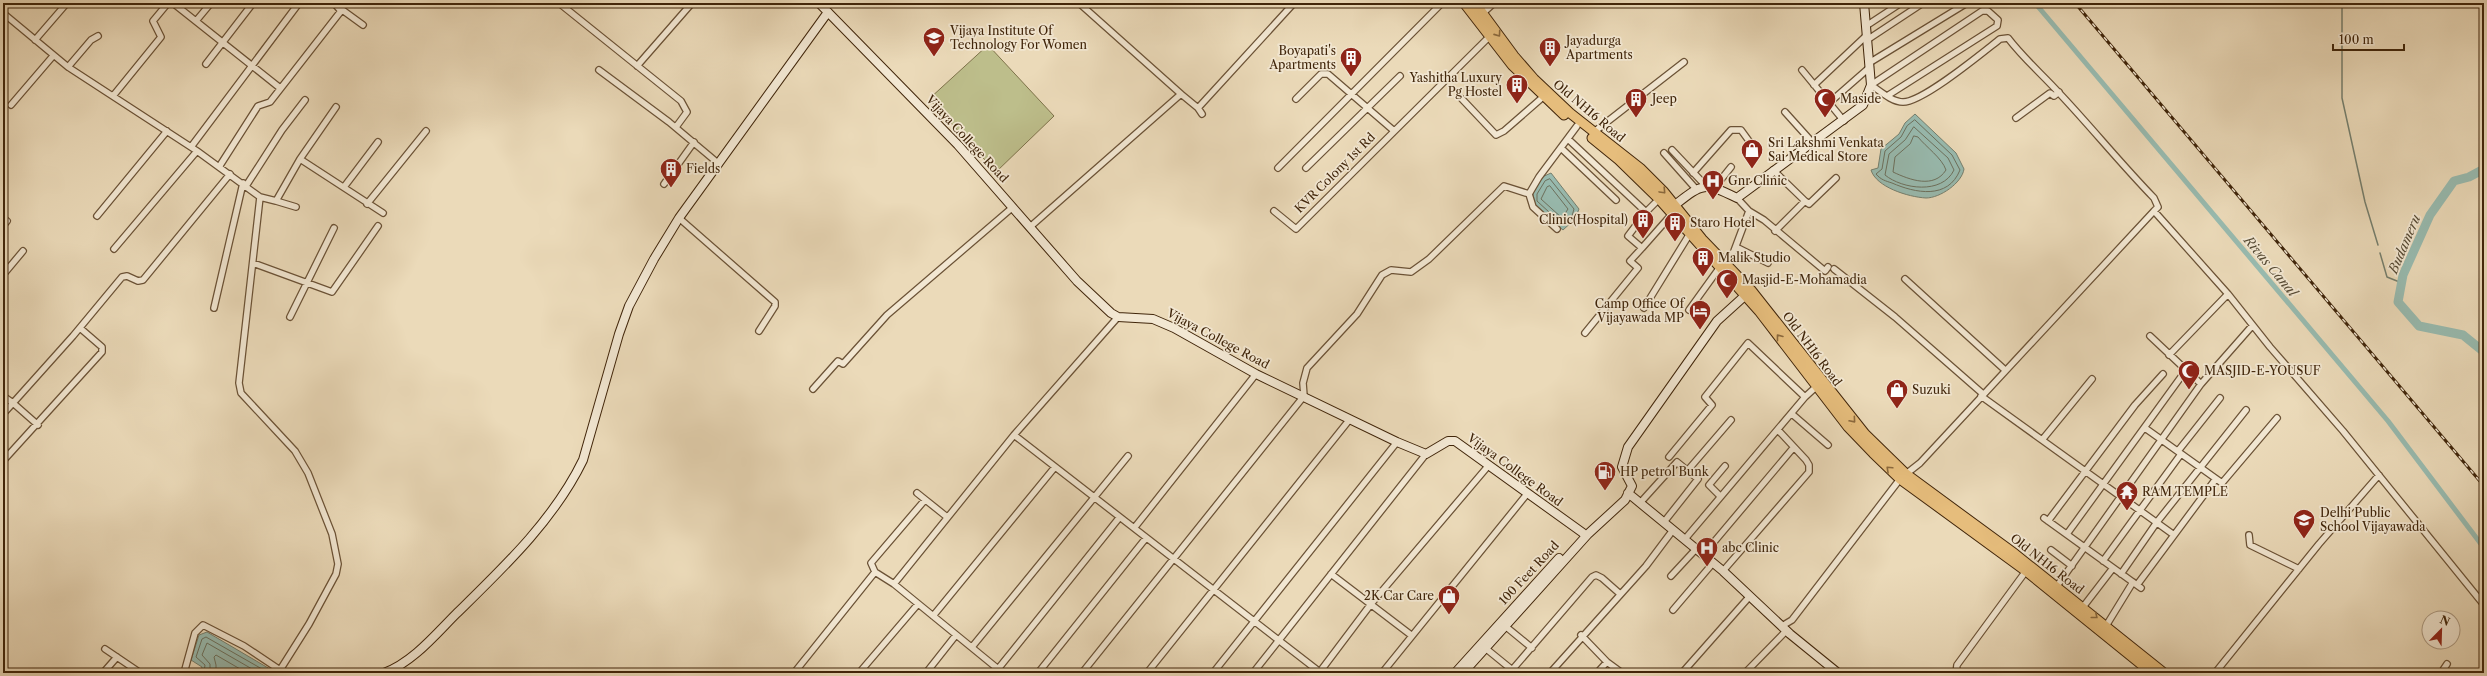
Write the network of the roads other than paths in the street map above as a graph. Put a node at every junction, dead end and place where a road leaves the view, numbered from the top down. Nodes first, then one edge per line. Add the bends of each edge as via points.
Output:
1 (68, 3) edge
2 (168, 3) edge
3 (173, 3) edge
4 (211, 3) edge
5 (253, 3) edge
6 (300, 3) edge
7 (334, 3) edge
8 (559, 3) edge
9 (692, 3) edge
10 (819, 3) edge
11 (1294, 3) edge
12 (1442, 3) edge
13 (1464, 3) edge
14 (1475, 3) edge
15 (1494, 3) edge
16 (1864, 3) edge
17 (1900, 3) edge
18 (1923, 3) edge
19 (1967, 3) edge
20 (1082, 4) edge
21 (341, 9) junction
22 (828, 12) junction
23 (1483, 13) junction
24 (3, 15) edge
25 (196, 21) junction
26 (363, 25) dead end
27 (1866, 26) junction
28 (98, 36) dead end
29 (1490, 36) junction
30 (1867, 38) junction
31 (35, 40) junction
32 (223, 42) junction
33 (53, 56) junction
34 (1684, 62) dead end
35 (206, 64) dead end
36 (251, 65) junction
37 (1869, 65) junction
38 (637, 66) junction
39 (68, 67) junction
40 (599, 70) dead end
41 (1802, 70) dead end
42 (1400, 76) dead end
43 (1814, 84) junction
44 (1871, 85) junction
45 (280, 88) junction
46 (2059, 92) junction
47 (1181, 94) junction
48 (1351, 94) junction
49 (113, 96) junction
50 (1887, 96) junction
51 (1543, 97) junction
52 (1296, 99) dead end
53 (1462, 99) dead end
54 (305, 100) dead end
55 (1829, 103) junction
56 (11, 105) dead end
57 (336, 107) dead end
58 (1367, 107) junction
59 (1198, 108) junction
60 (1785, 112) dead end
61 (1202, 114) dead end
62 (2016, 118) dead end
63 (1844, 121) junction
64 (1577, 126) junction
65 (676, 127) junction
66 (426, 130) dead end
67 (1393, 130) junction
68 (167, 131) junction
69 (1594, 132) junction
70 (1568, 139) junction
71 (1749, 141) dead end
72 (378, 142) dead end
73 (694, 142) junction
74 (1812, 142) junction
75 (191, 147) junction
76 (1561, 148) junction
77 (1672, 150) dead end
78 (197, 151) junction
79 (1664, 153) dead end
80 (300, 159) junction
81 (719, 164) junction
82 (219, 167) junction
83 (1731, 167) dead end
84 (1278, 168) dead end
85 (1306, 168) dead end
86 (1773, 170) junction
87 (1693, 172) junction
88 (230, 174) junction
89 (1836, 178) dead end
90 (664, 184) dead end
91 (244, 185) junction
92 (344, 187) junction
93 (1710, 187) junction
94 (1696, 189) junction
95 (1529, 194) junction
96 (260, 197) junction
97 (1737, 198) junction
98 (1659, 199) junction
99 (1616, 200) dead end
100 (276, 201) junction
101 (1805, 201) junction
102 (367, 204) junction
103 (296, 207) dead end
104 (1013, 207) junction
105 (1673, 209) junction
106 (1274, 211) dead end
107 (1749, 211) junction
108 (2154, 211) junction
109 (1646, 212) junction
110 (383, 213) dead end
111 (97, 216) dead end
112 (679, 218) junction
113 (8, 221) dead end
114 (3, 226) edge
115 (378, 226) dead end
116 (1030, 227) junction
117 (334, 228) dead end
118 (1557, 229) dead end
119 (1775, 231) junction
120 (1689, 235) junction
121 (1736, 247) junction
122 (1642, 248) junction
123 (114, 249) dead end
124 (23, 251) dead end
125 (253, 263) junction
126 (1768, 263) dead end
127 (1723, 266) junction
128 (3, 275) edge
129 (1905, 279) dead end
130 (307, 281) junction
131 (1748, 293) junction
132 (2228, 294) junction
133 (214, 308) dead end
134 (1644, 308) dead end
135 (1689, 310) dead end
136 (290, 316) dead end
137 (1118, 317) junction
138 (2252, 326) junction
139 (80, 328) junction
140 (759, 331) dead end
141 (1586, 333) dead end
142 (2150, 336) dead end
143 (2169, 355) junction
144 (2005, 370) junction
145 (2186, 370) junction
146 (1256, 374) junction
147 (2163, 374) dead end
148 (2092, 379) dead end
149 (2201, 384) junction
150 (1817, 386) junction
151 (813, 389) dead end
152 (1982, 395) junction
153 (3, 396) edge
154 (1304, 396) junction
155 (1805, 397) junction
156 (2220, 398) dead end
157 (13, 404) junction
158 (2246, 410) dead end
159 (3, 414) edge
160 (1792, 414) junction
161 (2277, 418) dead end
162 (1350, 419) junction
163 (1731, 420) dead end
164 (38, 425) junction
165 (2145, 428) junction
166 (1778, 430) junction
167 (1014, 435) junction
168 (2042, 440) junction
169 (2163, 440) junction
170 (1397, 442) junction
171 (1828, 445) dead end
172 (1794, 447) junction
173 (2179, 452) junction
174 (1426, 454) junction
175 (1128, 456) dead end
176 (1669, 457) dead end
177 (3, 461) edge
178 (1488, 465) junction
179 (1725, 466) dead end
180 (1055, 467) junction
181 (2199, 467) junction
182 (1688, 470) junction
183 (2086, 471) junction
184 (2379, 475) junction
185 (1903, 476) junction
186 (2215, 480) junction
187 (2103, 484) junction
188 (917, 493) dead end
189 (1526, 494) junction
190 (1627, 494) junction
191 (1720, 496) junction
192 (1093, 497) junction
193 (2121, 497) junction
194 (924, 501) junction
195 (1640, 503) junction
196 (2139, 511) junction
197 (947, 518) junction
198 (1119, 518) junction
199 (1664, 522) junction
200 (2157, 522) junction
201 (1134, 527) junction
202 (1673, 530) junction
203 (1583, 533) junction
204 (2067, 534) junction
205 (2174, 535) junction
206 (2249, 535) dead end
207 (1146, 538) junction
208 (1685, 539) junction
209 (2086, 548) junction
210 (1696, 549) junction
211 (2051, 550) dead end
212 (1703, 555) junction
213 (1173, 559) junction
214 (2103, 561) junction
215 (1713, 563) junction
216 (2072, 566) junction
217 (2113, 568) junction
218 (2299, 569) junction
219 (1723, 571) junction
220 (2026, 571) junction
221 (875, 572) junction
222 (1331, 574) junction
223 (2121, 574) junction
224 (1671, 576) dead end
225 (894, 584) junction
226 (2137, 585) junction
227 (2056, 586) junction
228 (1213, 590) junction
229 (1619, 594) junction
230 (1750, 596) junction
231 (918, 604) junction
232 (1371, 604) junction
233 (2484, 605) edge
234 (2083, 607) junction
235 (1673, 610) dead end
236 (933, 616) junction
237 (1792, 620) junction
238 (1254, 622) junction
239 (1504, 625) junction
240 (2106, 626) junction
241 (1786, 630) junction
242 (956, 634) junction
243 (1411, 635) junction
244 (1582, 636) junction
245 (1278, 641) junction
246 (972, 647) junction
247 (1484, 647) junction
248 (1532, 648) junction
249 (105, 649) dead end
250 (117, 657) junction
251 (1607, 662) junction
252 (2447, 664) dead end
253 (998, 669) junction
254 (280, 671) edge
255 (1514, 671) edge
256 (388, 672) edge
257 (102, 673) edge
258 (138, 673) edge
259 (184, 673) edge
260 (794, 673) edge
261 (859, 673) edge
262 (926, 673) edge
263 (1003, 673) edge
264 (1038, 673) edge
265 (1082, 673) edge
266 (1147, 673) edge
267 (1213, 673) edge
268 (1253, 673) edge
269 (1320, 673) edge
270 (1382, 673) edge
271 (1454, 673) edge
272 (1463, 673) edge
273 (1550, 673) edge
274 (1597, 673) edge
275 (1622, 673) edge
276 (1682, 673) edge
277 (1745, 673) edge
278 (1838, 673) edge
279 (1956, 673) edge
280 (2152, 673) edge
281 (2164, 673) edge
282 (2215, 673) edge
283 (2441, 673) edge

1 - 31 street
2 - 49 street via 153,21 161,37
3 - 25 street
4 - 25 street
5 - 32 street
6 - 36 street
7 - 21 street
8 - 38 street
9 - 38 street
10 - 22 street, Vijaya College Road
11 - 59 street
12 - 48 street
13 - 29 main road, Old NH16 Road
14 - 23 main road, Old NH16 Road
15 - 23 street
16 - 27 street
17 - 27 street
18 - 30 street
19 - 37 street
20 - 47 street
21 - 26 street
21 - 45 street
22 - 81 street
22 - 104 street, Vijaya College Road via 958,145
23 -> 69 main road, Old NH16 Road via 1534,79
24 - 31 street
25 - 32 street
27 - 30 street
28 - 39 street via 90,40
29 - 51 main road, Old NH16 Road via 1512,65
29 - 67 street
30 - 37 street
30 - 43 street
31 - 33 street
32 - 35 street
32 - 36 street
33 - 39 street
33 - 56 street
34 - 69 street
36 - 45 street
36 - 75 street
37 - 44 street
37 - 55 street
38 - 65 street via 685,104 687,112
39 - 49 street
40 - 65 street
41 - 43 street
42 - 58 street
43 - 55 street
44 - 50 street
44 - 50 street via 1982,11 1988,10 1998,20 1995,28
44 - 63 street via 1862,105
45 - 82 street via 270,102 258,106
46 - 50 street via 2027,62 2008,38 2004,37 1940,84 1912,100 1896,101
46 - 62 street via 2054,96 2050,93
46 - 108 street via 2108,150 2154,198 2158,207
47 - 59 street
47 - 116 street
48 - 52 street via 1324,72
48 - 58 street
48 - 84 street
49 - 68 street
51 - 53 street via 1496,135
51 - 64 main road, Old NH16 Road
54 - 91 street
55 - 63 street
57 - 80 street
58 - 67 street
58 - 85 street
59 - 61 street
60 - 74 street
63 - 74 street
64 - 70 street
64 - 98 main road, Old NH16 Road via 1619,160
65 - 73 street
66 - 102 street
67 - 106 street, KVR Colony 1st Rd via 1296,229
68 - 75 street
68 - 111 street
69 -> 105 main road, Old NH16 Road via 1640,168
70 - 76 street
70 - 109 street
71 - 87 street via 1742,130 1731,130
72 - 92 street
73 - 81 street
73 - 90 street
74 - 86 street
75 - 78 street
76 - 95 street
76 - 99 street
77 - 87 street
78 - 82 street
78 - 123 street
79 - 94 street
80 - 92 street
80 - 100 street
81 - 112 street
82 - 88 street
83 - 93 street
86 - 97 street
86 - 101 street
87 - 93 street
88 - 91 street
88 - 139 street via 143,280 122,277
89 - 101 street via 1809,204
91 - 96 street
91 - 133 street
92 - 102 street
93 - 94 street
93 - 97 street
94 - 105 street
95 - 118 street via 1533,207
95 - 154 street via 1507,187 1500,188 1429,259 1411,272 1391,270 1382,275 1357,314 1307,368 1303,383
96 - 100 street
96 - 125 street
97 - 107 street
98 - 105 main road, Old NH16 Road
98 - 109 street
100 - 103 street
101 - 119 street
102 - 110 street
104 - 116 street, Vijaya College Road
104 - 151 street via 887,315 843,364 838,361
105 - 120 main road, Old NH16 Road
105 - 122 street
105 - 127 main road, Old NH16 Road
107 - 119 street via 1764,220
107 - 121 street
108 - 132 street
108 - 144 street
109 - 122 street via 1628,236
112 - 140 street via 775,302
112 - 256 street via 629,306 583,460 575,476 514,557 417,653
113 - 114 street
115 - 130 street via 334,291 330,292
116 - 137 street, Vijaya College Road via 1093,298
117 - 130 street
119 - 152 street via 1825,271 1831,268 1895,317
120 - 127 main road, Old NH16 Road
120 - 134 street
121 - 126 street
121 - 127 street
122 - 141 street via 1630,261 1638,268
124 - 128 street
125 - 130 street
125 - 254 street via 241,393 295,451 308,473 332,534 338,564 336,574 309,624
127 - 131 main road, Old NH16 Road
127 - 135 street
129 - 144 street
130 - 136 street
150 -> 131 main road, Old NH16 Road
131 -> 185 main road, Old NH16 Road via 1847,414
131 - 190 street via 1717,320 1628,447 1622,467 1632,486
132 - 138 street
132 - 143 street
137 - 146 street, Vijaya College Road via 1153,319
137 - 167 street
138 - 149 street
138 - 184 street
139 - 157 street
139 - 164 street via 102,347 102,351
142 - 143 street
143 - 145 street
144 - 152 street
145 - 149 street
145 - 165 street
146 - 154 street, Vijaya College Road
146 - 201 street
147 - 183 street via 2135,405
148 - 168 street
149 - 169 street
150 - 155 street
185 -> 150 main road, Old NH16 Road via 1848,427
152 - 168 street
152 - 185 street via 1920,463
153 - 157 street
154 - 162 street, Vijaya College Road
154 - 213 street
155 - 160 street
155 - 176 street via 1748,344 1705,397 1712,405
156 - 173 street
157 - 159 street
157 - 164 street
158 - 181 street
160 - 166 street
160 - 171 street
161 - 186 street via 2222,484
162 - 170 street, Vijaya College Road
162 - 228 street
163 - 182 street
164 - 177 street
165 - 169 street
165 - 187 street
166 - 172 street
166 - 191 street
167 - 180 street
167 - 197 street
168 - 183 street
169 - 173 street
169 - 193 street
170 - 174 street, Vijaya College Road
170 - 238 street
172 - 212 street
172 - 219 street via 1809,465 1809,472
173 - 181 street
173 - 196 street
174 - 178 street, Vijaya College Road via 1448,441 1455,441
174 - 222 street
175 - 192 street
178 - 189 street, Vijaya College Road
178 - 232 street
179 - 191 street via 1709,485
180 - 192 street
180 - 236 street
181 - 186 street
181 - 200 street
182 - 195 street via 1677,462
182 - 199 street via 1698,479
183 - 187 street
183 - 204 street via 2046,520
184 - 218 street
184 - 233 street
185 - 220 main road, Old NH16 Road
185 - 227 main road, Old NH16 Road
185 - 237 street
186 - 205 street
187 - 193 street
187 - 204 street
188 - 194 street
189 - 203 street, Vijaya College Road
189 - 243 street
190 - 195 street
190 - 203 street, 100 Feet Road
190 - 239 street, 100 Feet Road via 1625,500 1588,534
191 - 208 street
192 - 198 street
192 - 246 street
193 - 196 street
193 - 209 street
194 - 197 street
194 - 221 street via 872,563
195 - 199 street
196 - 200 street
196 - 214 street
197 - 225 street
198 - 201 street
198 - 253 street
199 - 202 street
200 - 205 street
200 - 223 street
201 - 207 street
202 - 208 street
202 - 229 street via 1646,566
203 - 271 street, 100 Feet Road
204 - 209 street
205 - 226 street
206 - 218 street via 2250,545
207 - 213 street
207 - 264 street
208 - 210 street
209 - 214 street
209 - 216 street
210 - 212 street
210 - 224 street
211 - 216 street
212 - 215 street
213 - 228 street
213 - 265 street
214 - 217 street
215 - 219 street
215 - 235 street
216 - 227 street
217 - 223 street
217 - 234 street
218 - 282 street
219 - 230 street
220 - 279 street via 1957,666
220 - 280 main road, Old NH16 Road
221 - 225 street
221 - 260 street
222 - 232 street
222 - 245 street
223 - 226 street
225 - 231 street
226 - 240 street
227 - 234 main road, Old NH16 Road
228 - 238 street
228 - 266 street
229 - 244 street
229 - 248 street via 1602,578 1596,575 1592,577
230 - 241 street
230 - 276 street
231 - 236 street
231 - 261 street
232 - 243 street
232 - 269 street
234 -> 240 main road, Old NH16 Road
236 - 242 street
237 - 241 street
237 - 241 street
238 - 245 street
238 - 267 street
239 - 247 street, 100 Feet Road
239 - 248 street
240 - 281 main road, Old NH16 Road
241 - 277 street
241 - 278 street
242 - 246 street
242 - 262 street
243 - 270 street
244 - 251 street
244 - 273 street
245 - 268 street
245 - 269 street
246 - 253 street
247 - 255 street
247 - 272 street, 100 Feet Road
248 - 255 street
249 - 250 street
250 - 257 street
250 - 258 street
251 - 274 street
251 - 275 street
252 - 283 street
253 - 263 street
254 - 259 street via 244,646 203,625 195,633

